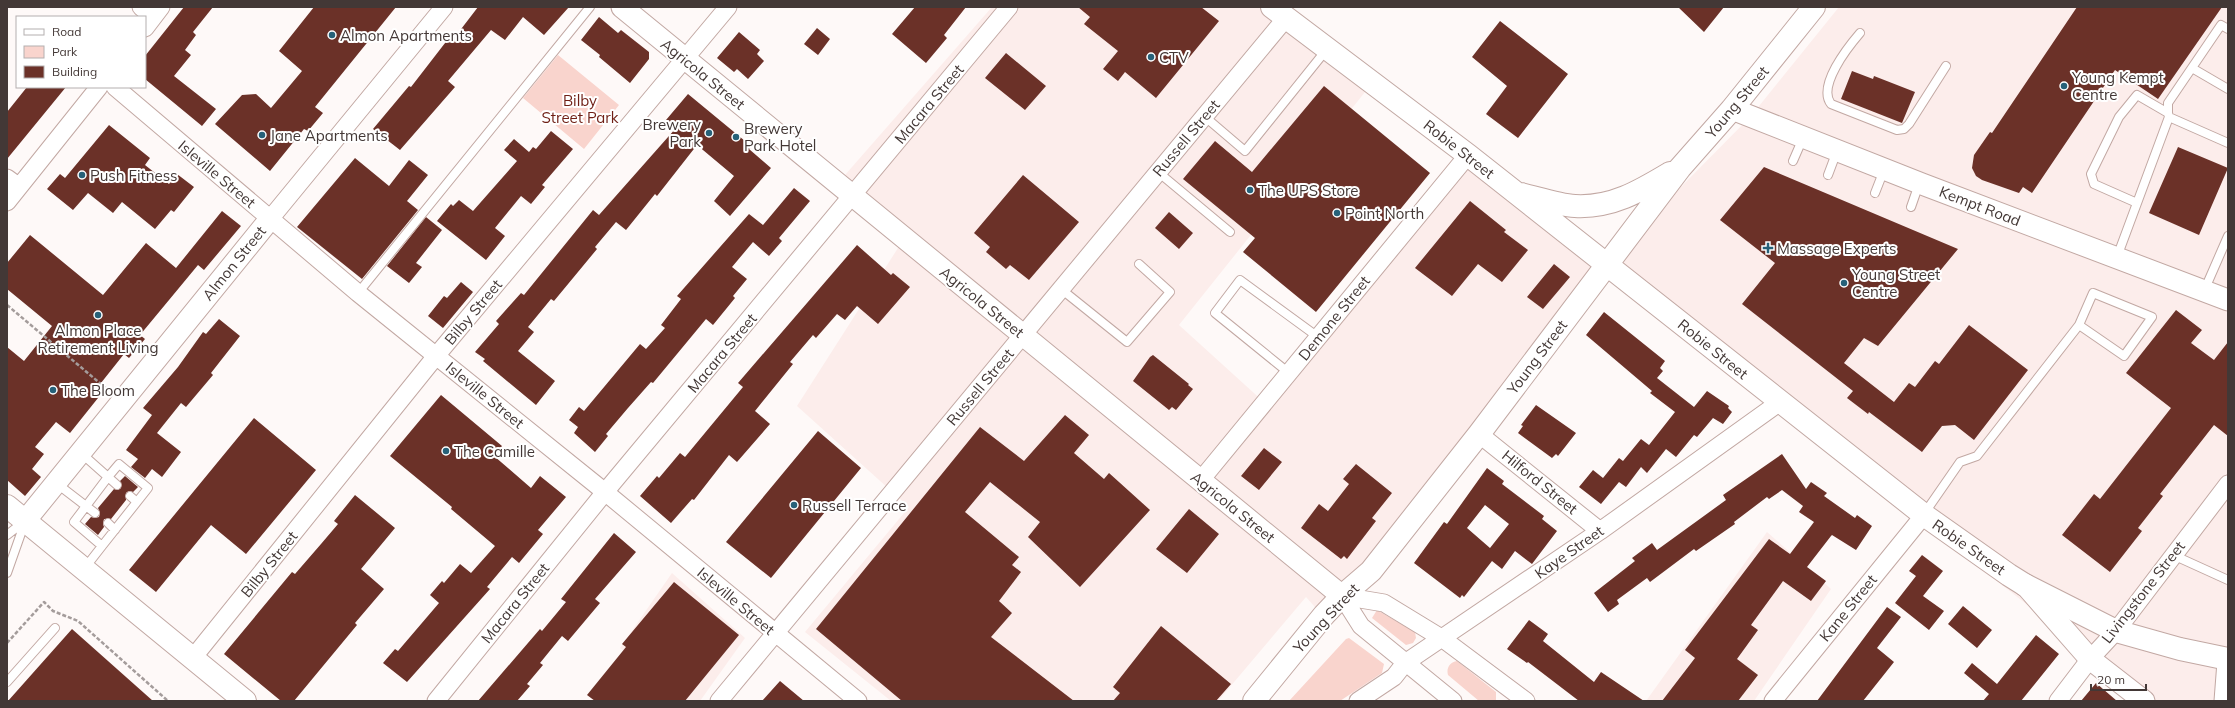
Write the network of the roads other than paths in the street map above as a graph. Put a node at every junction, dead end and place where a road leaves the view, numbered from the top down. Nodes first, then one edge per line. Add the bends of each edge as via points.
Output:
1 (444, 7) edge
2 (590, 7) edge
3 (622, 7) edge
4 (728, 7) edge
5 (1009, 7) edge
6 (1814, 7) edge
7 (1279, 12) edge
8 (2228, 29) edge
9 (1860, 33) dead end
10 (1327, 49) junction
11 (684, 59) junction
12 (1946, 66) dead end
13 (2192, 68) junction
14 (98, 88) edge
15 (116, 88) edge
16 (2228, 89) edge
17 (1732, 109) junction
18 (2168, 115) junction
19 (1204, 116) junction
20 (1803, 137) junction
21 (2228, 143) edge
22 (1837, 151) junction
23 (1468, 155) junction
24 (1793, 161) dead end
25 (1680, 168) junction
26 (1885, 170) junction
27 (1158, 172) junction
28 (1828, 175) dead end
29 (13, 182) edge
30 (1920, 183) junction
31 (1514, 192) junction
32 (1875, 193) dead end
33 (853, 196) junction
34 (7, 202) edge
35 (2137, 203) junction
36 (1911, 207) dead end
37 (270, 219) junction
38 (1230, 232) dead end
39 (2228, 236) edge
40 (2117, 258) junction
41 (1607, 263) junction
42 (1139, 264) dead end
43 (1061, 289) junction
44 (2204, 291) junction
45 (358, 292) junction
46 (2228, 300) edge
47 (2080, 325) junction
48 (1023, 336) junction
49 (1318, 337) junction
50 (436, 356) junction
51 (1289, 373) junction
52 (1780, 402) junction
53 (1479, 434) junction
54 (81, 453) junction
55 (108, 477) junction
56 (1200, 481) junction
57 (56, 483) junction
58 (2228, 484) edge
59 (117, 485) dead end
60 (605, 492) junction
61 (130, 496) dead end
62 (137, 502) junction
63 (7, 506) edge
64 (86, 506) junction
65 (94, 513) dead end
66 (1924, 515) junction
67 (26, 521) junction
68 (108, 523) dead end
69 (115, 530) junction
70 (1600, 531) junction
71 (7, 536) edge
72 (102, 546) junction
73 (2172, 555) junction
74 (84, 569) junction
75 (7, 574) edge
76 (2228, 580) edge
77 (2025, 585) junction
78 (1342, 596) junction
79 (55, 628) dead end
80 (2116, 631) junction
81 (775, 633) junction
82 (1443, 639) junction
83 (192, 658) junction
84 (2090, 659) junction
85 (2228, 661) edge
86 (1405, 663) junction
87 (7, 682) edge
88 (1521, 699) edge
89 (245, 701) edge
90 (436, 701) edge
91 (719, 701) edge
92 (858, 701) edge
93 (1254, 701) edge
94 (1358, 701) edge
95 (1453, 701) edge
96 (1773, 701) edge
97 (2058, 701) edge
98 (2144, 701) edge
99 (2225, 701) edge

1 - 37 street, Almon Street
2 - 45 lane
3 - 11 street, Agricola Street
4 - 11 street, Bilby Street
5 - 33 street, Macara Street
6 - 17 main road, Young Street
7 - 10 main road, Robie Street
7 - 19 street, Russell Street
8 - 13 lane via 2222,25
9 - 12 lane via 1839,60 1826,91 1827,98 1831,104 1897,130 1904,129 1909,124
10 - 19 lane via 1246,151
10 - 23 main road, Robie Street
11 - 33 street, Agricola Street
11 - 50 street, Bilby Street
13 - 16 lane
13 - 18 lane via 2168,103
14 - 29 street
15 - 37 street, Isleville Street
17 - 20 street, Kempt Road
17 - 25 main road, Young Street
18 - 21 lane
18 - 35 lane
18 - 35 lane via 2137,94 2119,117 2091,174 2094,184
19 - 27 street, Russell Street
20 - 22 street, Kempt Road
20 - 24 lane
22 - 26 street, Kempt Road
22 - 28 lane
23 - 31 main road, Robie Street
23 - 49 street, Demone Street
25 - 31 main road via 1638,193 1615,202 1575,206
25 - 41 main road, Young Street
26 - 30 street, Kempt Road
26 - 32 lane
27 - 38 lane
27 - 43 street, Russell Street
29 - 34 street
30 - 36 lane
30 - 40 street, Kempt Road
31 - 41 main road, Robie Street
33 - 48 street, Agricola Street
33 - 60 street, Macara Street
35 - 40 lane
37 - 45 street, Isleville Street
37 - 54 street, Almon Street
39 - 44 lane
40 - 44 street, Kempt Road
41 - 52 main road, Robie Street
41 - 53 main road, Young Street
42 - 43 lane via 1170,292 1127,342
43 - 48 street, Russell Street
44 - 46 street, Kempt Road
45 - 50 street, Isleville Street
47 - 47 lane via 2093,293 2152,317 2124,356
47 - 66 lane via 1977,456 1960,462
48 - 56 street, Agricola Street
48 - 81 street, Russell Street
49 - 51 street, Demone Street
49 - 51 lane via 1240,280 1215,313
50 - 60 street, Isleville Street
50 - 83 street, Bilby Street
51 - 56 street, Demone Street
52 - 66 main road, Robie Street
52 - 70 street, Kaye Street
53 - 70 street, Hilford Street
53 - 78 main road, Young Street via 1372,571
54 - 55 lane
54 - 57 street, Almon Street
55 - 59 lane
55 - 62 lane via 118,464 148,488
55 - 64 lane
56 - 78 street, Agricola Street
57 - 64 lane
57 - 67 street, Almon Street
58 - 73 street, Livingstone Street
60 - 81 street, Isleville Street
60 - 90 street, Macara Street
61 - 62 lane
62 - 69 lane
63 - 67 main road
64 - 65 lane
64 - 72 lane via 74,522
66 - 77 main road, Robie Street
66 - 96 street, Kane Street
67 - 71 lane
67 - 74 main road
67 - 75 lane
68 - 69 lane
69 - 72 lane
70 - 82 street, Kaye Street
72 - 74 lane
73 - 76 lane
73 - 80 street, Livingstone Street
74 - 83 main road
77 - 80 main road
77 - 84 street, Robie Street
78 - 82 street via 1384,602
78 - 86 street, Agricola Street via 1361,626
78 - 93 main road, Young Street
79 - 87 lane
80 - 84 street, Livingstone Street
80 - 85 main road
81 - 91 street, Russell Street
81 - 92 street, Isleville Street
82 - 86 street, Kaye Street
82 - 88 street
83 - 89 main road
84 - 97 street, Livingstone Street
84 - 98 street, Robie Street
85 - 99 street
86 - 94 street, Kaye Street via 1394,677
86 - 95 street, Agricola Street

